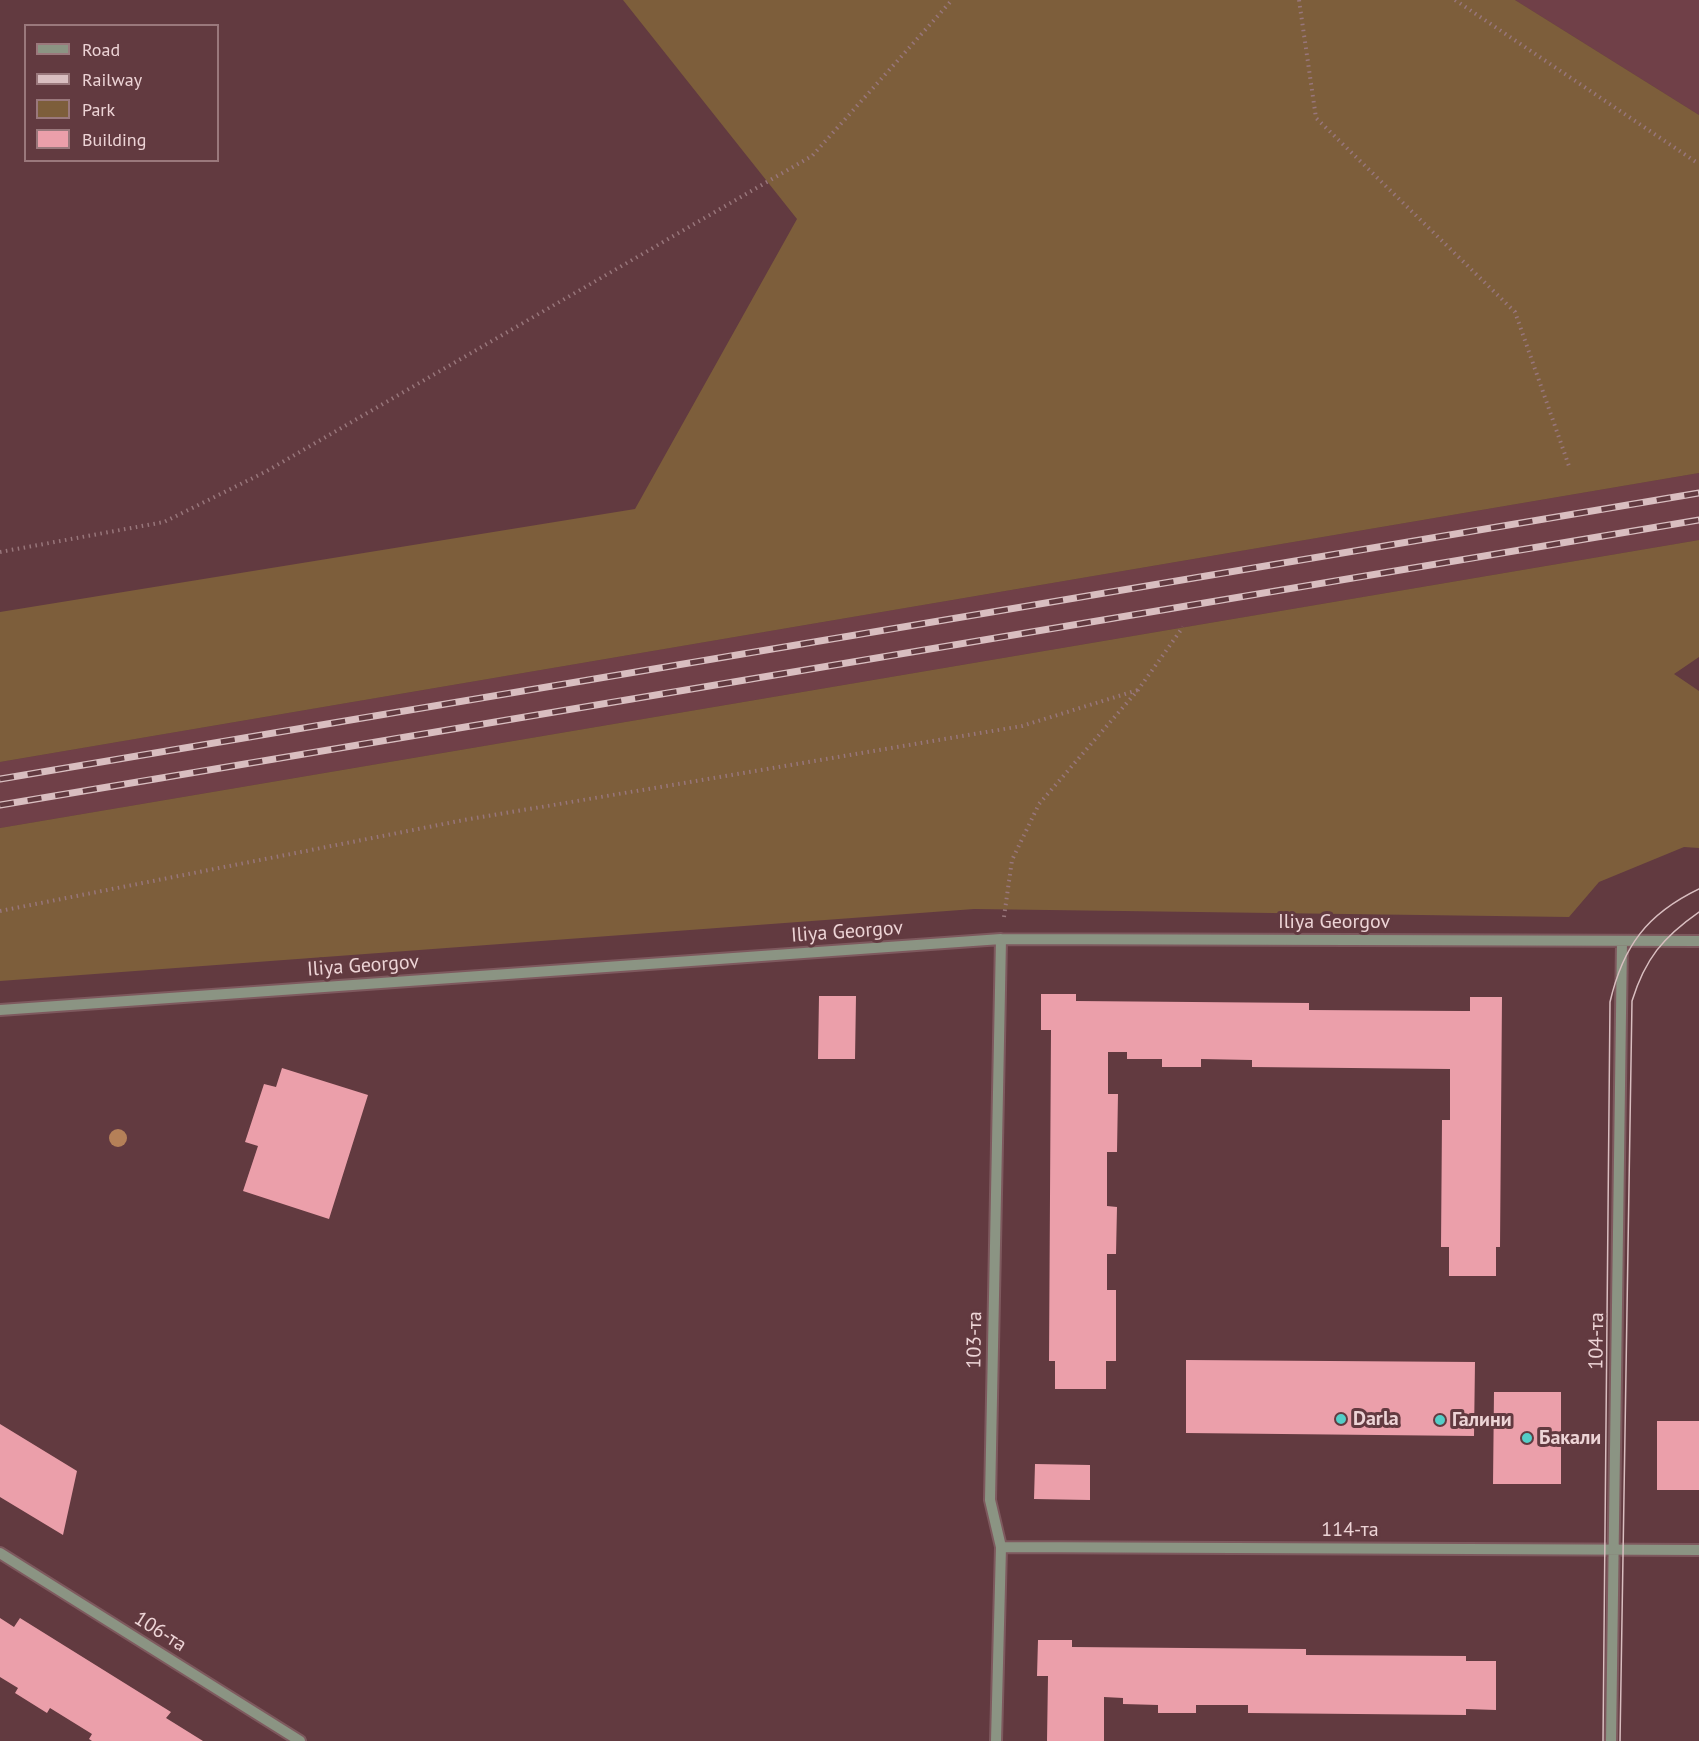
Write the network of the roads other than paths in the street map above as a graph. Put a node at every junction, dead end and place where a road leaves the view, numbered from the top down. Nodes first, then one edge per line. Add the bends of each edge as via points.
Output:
1 (1001, 939) junction
2 (1622, 941) junction
3 (1699, 941) edge
4 (0, 1010) edge
5 (1001, 1547) junction
6 (1612, 1549) junction
7 (1699, 1550) edge
8 (0, 1553) edge
9 (300, 1741) edge
10 (996, 1741) edge
11 (1611, 1741) edge

1 - 2 street, Iliya Georgov
1 - 4 street, Iliya Georgov
1 - 5 street, 103-та via 990,1500
2 - 3 street, Iliya Georgov
2 - 6 street, 104-та
5 - 6 street, 114-та
5 - 10 street, 103-та
6 - 7 street, 114-та
6 - 11 street, 104-та
8 - 9 street, 106-та

